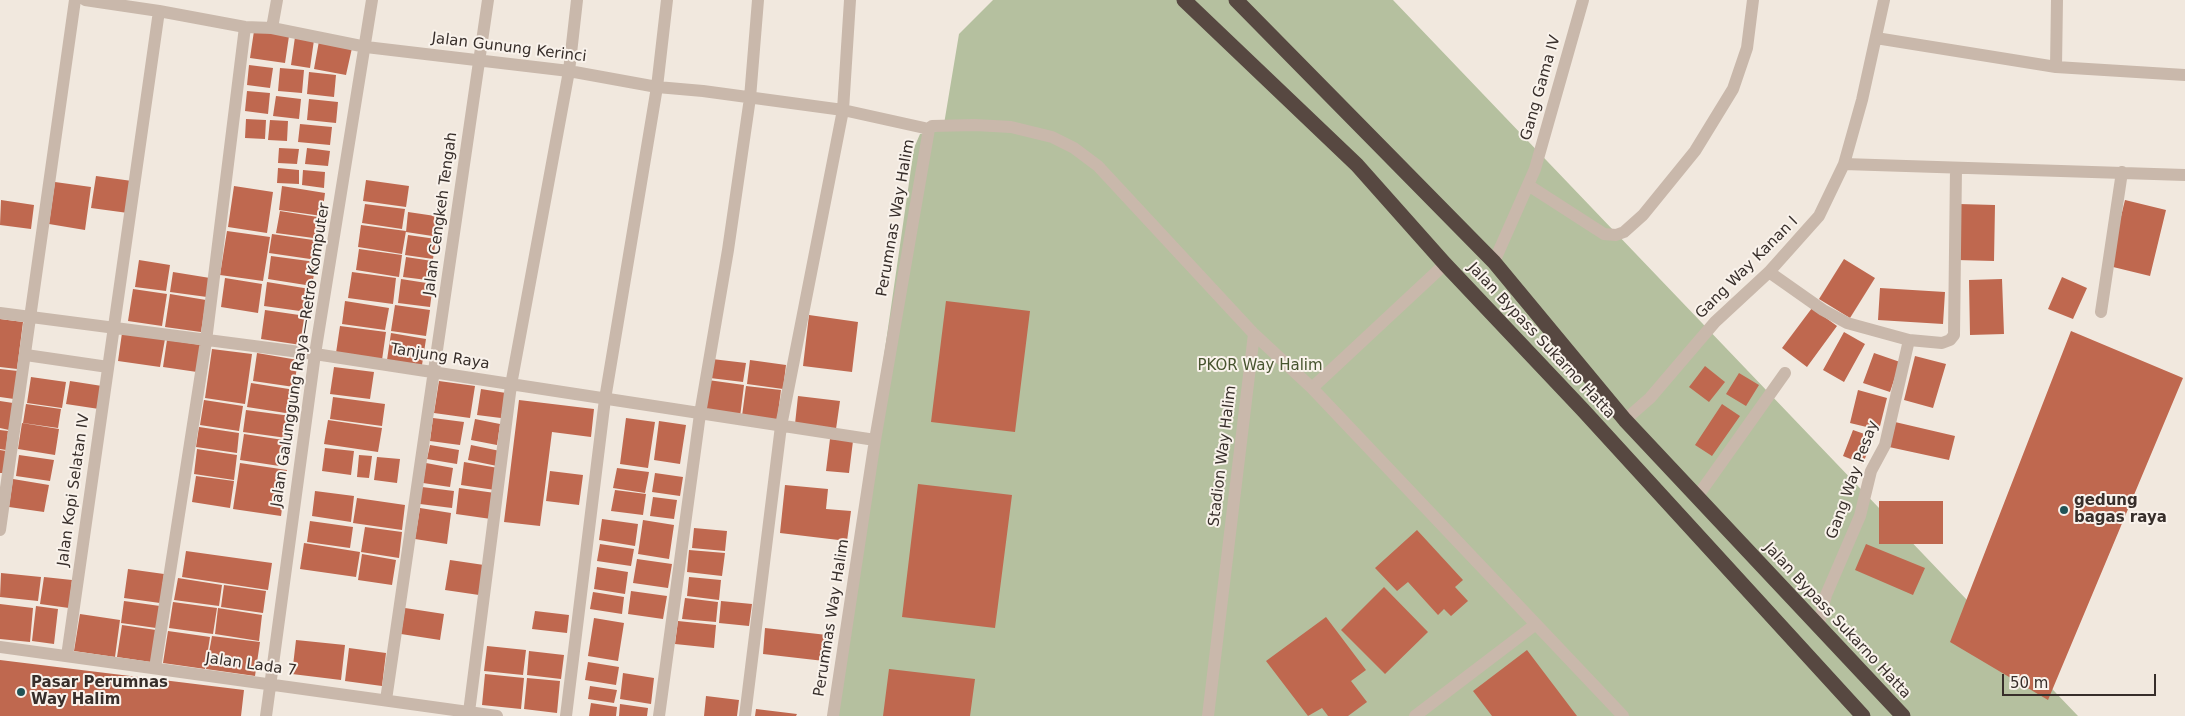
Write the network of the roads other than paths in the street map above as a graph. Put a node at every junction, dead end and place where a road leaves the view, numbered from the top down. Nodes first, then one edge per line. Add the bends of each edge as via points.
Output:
1 (75, 0) edge
2 (85, 0) edge
3 (276, 0) edge
4 (372, 0) edge
5 (488, 0) edge
6 (577, 0) edge
7 (667, 0) edge
8 (758, 0) edge
9 (850, 0) edge
10 (1184, 0) edge
11 (1236, 0) edge
12 (1583, 0) edge
13 (1753, 0) edge
14 (1884, 0) edge
15 (2057, 0) edge
16 (159, 11) junction
17 (245, 27) junction
18 (272, 28) junction
19 (1876, 38) junction
20 (366, 46) junction
21 (479, 59) junction
22 (2056, 66) junction
23 (569, 71) junction
24 (2185, 76) edge
25 (657, 87) junction
26 (750, 98) junction
27 (843, 110) junction
28 (929, 129) junction
29 (1844, 164) junction
30 (1956, 168) junction
31 (2122, 172) junction
32 (2185, 175) edge
33 (1528, 185) junction
34 (1494, 262) junction
35 (1445, 264) junction
36 (1769, 272) junction
37 (2100, 312) dead end
38 (0, 313) edge
39 (32, 318) junction
40 (114, 328) junction
41 (1254, 334) junction
42 (1909, 340) junction
43 (206, 341) junction
44 (315, 354) junction
45 (26, 355) junction
46 (108, 367) junction
47 (435, 373) junction
48 (1785, 374) dead end
49 (511, 385) junction
50 (1312, 388) junction
51 (605, 399) junction
52 (700, 414) junction
53 (1625, 420) junction
54 (781, 426) junction
55 (875, 440) junction
56 (1697, 497) junction
57 (0, 530) edge
58 (1536, 624) junction
59 (1818, 627) junction
60 (0, 647) edge
61 (67, 656) junction
62 (155, 668) junction
63 (269, 684) junction
64 (386, 700) junction
65 (469, 712) junction
66 (266, 716) edge
67 (497, 716) edge
68 (566, 716) edge
69 (659, 716) edge
70 (745, 716) edge
71 (833, 716) edge
72 (1208, 716) edge
73 (1416, 716) edge
74 (1623, 716) edge
75 (1863, 716) edge
76 (1903, 716) edge

1 - 39 street
2 - 16 street, Jalan Gunung Kerinci
3 - 18 street
4 - 20 street, Jalan Galunggung Raya—Retro Komputer
5 - 21 street, Jalan Cengkeh Tengah
6 - 23 street
7 - 25 street
8 - 26 street
9 - 27 street
10 - 35 highway, Jalan Bypass Sukarno Hatta via 1357,165
11 - 34 highway, Jalan Bypass Sukarno Hatta
12 - 33 street, Gang Gama IV
13 - 33 street via 1747,48 1733,89 1695,151 1643,215 1624,232 1604,234
14 - 19 street, Gang Way Kanan I
15 - 22 street
16 - 17 street, Jalan Gunung Kerinci
16 - 40 street, Jalan Kopi Selatan IV
17 - 18 street, Jalan Gunung Kerinci
17 - 43 street
18 - 20 street, Jalan Gunung Kerinci
19 - 22 street
19 - 29 street, Gang Way Kanan I
20 - 21 street, Jalan Gunung Kerinci
20 - 44 street, Jalan Galunggung Raya—Retro Komputer
21 - 23 street, Jalan Gunung Kerinci
21 - 47 street, Jalan Cengkeh Tengah
22 - 24 street
23 - 25 street, Jalan Gunung Kerinci
23 - 49 street
25 - 26 street, Jalan Gunung Kerinci
25 - 51 street
26 - 27 street, Jalan Gunung Kerinci
26 - 52 street
27 - 28 street, Jalan Gunung Kerinci
27 - 54 street
28 - 41 street, Perumnas Way Halim via 932,126 1011,127 1052,137 1074,148 1119,187
28 - 55 street, Perumnas Way Halim
29 - 30 street
29 - 36 street, Gang Way Kanan I via 1820,216
30 - 31 street
30 - 42 street via 1954,335 1942,343
31 - 32 street
31 - 37 street
33 - 34 street, Gang Gama IV
34 - 53 highway, Jalan Bypass Sukarno Hatta
35 - 50 street
35 - 75 highway, Jalan Bypass Sukarno Hatta
36 - 42 street via 1847,323
36 - 53 street, Gang Way Kanan I via 1715,322 1650,398
38 - 39 street, Tanjung Raya
39 - 40 street, Tanjung Raya
39 - 45 street
40 - 43 street, Tanjung Raya
40 - 46 street, Jalan Kopi Selatan IV
41 - 50 street
41 - 72 street, Stadion Way Halim
42 - 59 street, Gang Way Pesay via 1886,445 1871,471 1860,516 1826,594
43 - 44 street, Tanjung Raya
43 - 62 street
44 - 47 street, Tanjung Raya
44 - 63 street, Jalan Galunggung Raya—Retro Komputer
45 - 46 street
45 - 57 street
46 - 61 street, Jalan Kopi Selatan IV
47 - 49 street, Tanjung Raya
47 - 64 street, Jalan Cengkeh Tengah
48 - 56 street
49 - 51 street, Tanjung Raya
49 - 65 street
50 - 58 street
51 - 52 street, Tanjung Raya
51 - 68 street
52 - 54 street, Tanjung Raya
52 - 69 street
53 - 56 highway, Jalan Bypass Sukarno Hatta
54 - 55 street, Tanjung Raya
54 - 70 street
55 - 71 street, Perumnas Way Halim
56 - 59 highway, Jalan Bypass Sukarno Hatta
58 - 73 street
58 - 74 street
59 - 76 highway, Jalan Bypass Sukarno Hatta
60 - 61 street, Jalan Lada 7
61 - 62 street, Jalan Lada 7
62 - 63 street, Jalan Lada 7
63 - 64 street, Jalan Lada 7
63 - 66 street, Jalan Galunggung Raya—Retro Komputer
64 - 65 street, Jalan Lada 7
65 - 67 street, Jalan Lada 7

